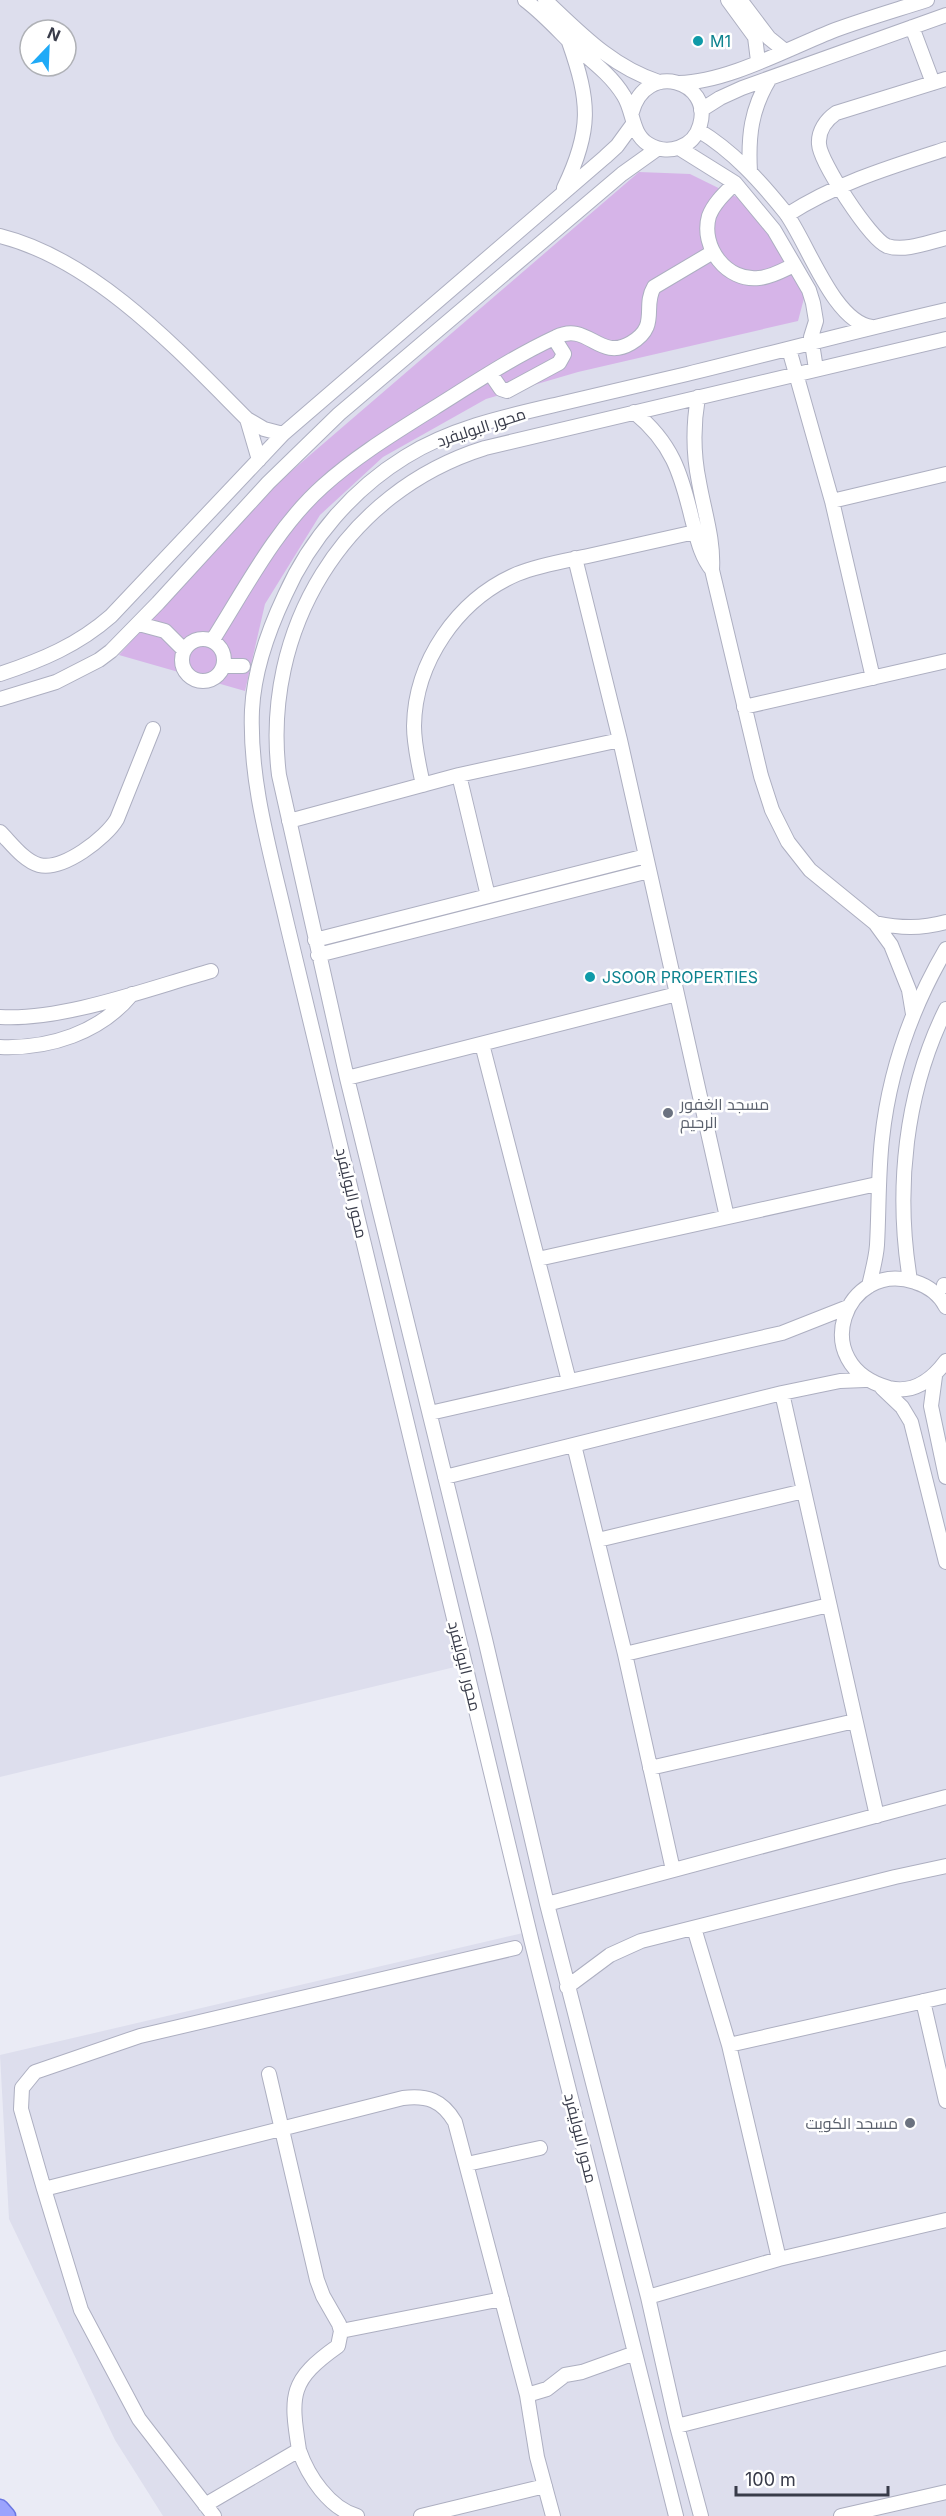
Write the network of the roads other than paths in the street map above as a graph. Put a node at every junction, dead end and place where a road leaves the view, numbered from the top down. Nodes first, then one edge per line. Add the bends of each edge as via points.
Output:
1 (525, 0) edge
2 (545, 0) edge
3 (728, 0) edge
4 (740, 0) edge
5 (927, 0) edge
6 (946, 15) edge
7 (912, 27) junction
8 (837, 30) junction
9 (568, 40) junction
10 (845, 50) junction
11 (785, 51) junction
12 (758, 61) junction
13 (770, 78) junction
14 (940, 81) edge
15 (659, 82) junction
16 (679, 83) junction
17 (701, 110) junction
18 (633, 118) junction
19 (698, 130) junction
20 (679, 148) junction
21 (657, 149) junction
22 (946, 149) edge
23 (750, 172) junction
24 (735, 183) junction
25 (839, 186) junction
26 (562, 194) junction
27 (787, 215) junction
28 (0, 236) edge
29 (946, 238) edge
30 (713, 252) junction
31 (794, 265) junction
32 (822, 278) junction
33 (806, 285) junction
34 (946, 310) edge
35 (872, 327) junction
36 (554, 338) junction
37 (946, 339) edge
38 (812, 344) junction
39 (789, 349) junction
40 (816, 369) junction
41 (490, 373) junction
42 (796, 374) junction
43 (698, 397) junction
44 (634, 412) junction
45 (247, 419) junction
46 (283, 434) junction
47 (259, 460) junction
48 (946, 474) edge
49 (832, 501) junction
50 (695, 532) junction
51 (575, 558) junction
52 (712, 570) junction
53 (158, 603) junction
54 (139, 624) junction
55 (165, 631) junction
56 (212, 641) junction
57 (184, 650) junction
58 (946, 661) edge
59 (224, 666) junction
60 (243, 666) dead end
61 (0, 674) edge
62 (873, 678) junction
63 (0, 699) edge
64 (744, 707) junction
65 (153, 729) dead end
66 (621, 740) junction
67 (459, 775) junction
68 (423, 785) junction
69 (289, 821) junction
70 (0, 832) edge
71 (646, 856) junction
72 (650, 870) junction
73 (488, 896) junction
74 (946, 922) edge
75 (875, 923) junction
76 (315, 940) junction
77 (946, 949) edge
78 (318, 955) junction
79 (211, 971) dead end
80 (133, 993) junction
81 (677, 994) junction
82 (946, 1009) edge
83 (913, 1014) junction
84 (0, 1017) edge
85 (482, 1044) junction
86 (0, 1047) edge
87 (347, 1078) junction
88 (877, 1184) junction
89 (727, 1217) junction
90 (538, 1259) junction
91 (910, 1280) junction
92 (869, 1286) junction
93 (945, 1286) edge
94 (927, 1287) junction
95 (848, 1307) junction
96 (946, 1307) edge
97 (946, 1361) edge
98 (935, 1376) junction
99 (569, 1381) junction
100 (872, 1382) junction
101 (782, 1393) junction
102 (430, 1413) junction
103 (574, 1445) junction
104 (446, 1477) junction
105 (946, 1477) edge
106 (804, 1491) junction
107 (598, 1540) junction
108 (946, 1562) edge
109 (829, 1605) junction
110 (625, 1654) junction
111 (855, 1721) junction
112 (650, 1768) junction
113 (946, 1797) edge
114 (877, 1816) junction
115 (946, 1866) edge
116 (673, 1870) junction
117 (547, 1904) junction
118 (694, 1928) junction
119 (515, 1948) dead end
120 (567, 1987) junction
121 (946, 1996) edge
122 (923, 2001) junction
123 (729, 2045) junction
124 (268, 2074) dead end
125 (946, 2101) edge
126 (282, 2129) junction
127 (540, 2148) dead end
128 (467, 2164) junction
129 (44, 2189) junction
130 (946, 2220) edge
131 (779, 2259) junction
132 (648, 2297) junction
133 (502, 2299) junction
134 (341, 2331) junction
135 (635, 2353) junction
136 (946, 2358) edge
137 (527, 2395) junction
138 (677, 2426) junction
139 (299, 2450) junction
140 (545, 2486) junction
141 (946, 2492) edge
142 (0, 2508) edge
143 (210, 2510) edge
144 (7, 2516) edge
145 (357, 2516) edge
146 (421, 2516) edge
147 (553, 2516) edge
148 (676, 2516) edge
149 (701, 2516) edge
150 (841, 2516) edge

1 - 9 street
2 - 15 street via 613,61
3 - 12 street via 755,37
4 - 11 street via 769,38
5 - 8 street
6 - 7 street
7 - 10 street
7 - 14 street
8 - 10 street
8 - 11 street
9 - 18 street via 619,88
9 - 26 street via 581,77 586,109 582,143
10 - 13 street
11 - 12 street
12 - 16 street via 712,78
13 - 17 street
13 - 23 street via 751,120
14 - 25 street via 836,113 827,121 819,137 820,149
15 - 16 street
15 - 18 street via 641,92
16 - 17 street via 690,89
17 - 19 street
18 - 21 street via 638,135
18 - 26 street via 616,146
19 - 20 street
19 - 23 street
20 - 21 street
20 - 24 street
21 - 53 street via 621,174 339,414 268,483
22 - 25 street
23 - 27 street
24 - 30 street via 709,217 707,235
24 - 31 street via 768,221
25 - 27 street
25 - 29 street via 874,237 885,245 901,248
26 - 46 street
27 - 32 street
28 - 45 street via 45,251 118,300 178,350
30 - 31 street via 726,269 746,278 767,277
30 - 36 street via 654,287 646,327 630,344 606,348 575,332
31 - 33 street
32 - 33 street
32 - 35 street via 832,297 848,313
33 - 38 street via 816,312
34 - 35 street, محور البوليفرد
35 - 38 street, محور البوليفرد
36 - 41 street
36 - 41 street via 564,354 559,363 507,391
37 - 40 street, محور البوليفرد
38 - 39 street, محور البوليفرد
38 - 40 street
39 - 42 street
39 - 135 street, محور البوليفرد via 520,413 442,438 406,456 372,480 342,509 292,580 261,659 252,709 258,792 278,887 475,1711
40 - 42 street, محور البوليفرد
41 - 56 street via 389,437 322,486 265,556
42 - 43 street, محور البوليفرد
42 - 49 street
43 - 44 street, محور البوليفرد
43 - 52 street via 695,454 711,537
44 - 50 street via 654,430 675,461
44 - 69 street, محور البوليفرد via 447,461 396,492 354,532 330,562 310,597 281,672 276,754
45 - 46 street
45 - 47 street
46 - 47 street
47 - 61 street via 93,632 60,652
48 - 49 street
49 - 62 street
50 - 51 street
50 - 52 street via 702,555
51 - 66 street
51 - 68 street via 500,582 466,608 439,641 426,668 416,706 416,756
52 - 64 street
53 - 54 street
53 - 55 street
54 - 55 street
54 - 63 street via 92,664 56,682
55 - 57 street
56 - 57 street via 200,639
56 - 59 street via 222,651
57 - 59 street via 184,670 195,680 209,681
58 - 62 street
59 - 60 street
62 - 64 street
64 - 75 street via 760,776 788,842 810,870
65 - 70 street via 117,819 96,843 60,863 40,865 30,861
66 - 67 street
66 - 71 street
67 - 68 street
67 - 73 street
68 - 69 street
69 - 76 street, محور البوليفرد
71 - 72 street
71 - 73 street
72 - 78 street
72 - 81 street
73 - 76 street
74 - 75 street via 903,928
75 - 83 street via 902,967
76 - 78 street, محور البوليفرد
77 - 83 street
78 - 87 street, محور البوليفرد
79 - 80 street
80 - 84 street via 59,1012
80 - 86 street via 109,1017 77,1035 32,1046
81 - 85 street
81 - 89 street
82 - 91 street via 920,1077 907,1140 903,1231
83 - 88 street via 886,1107
85 - 87 street
85 - 90 street
87 - 102 street, محور البوليفرد
88 - 89 street
88 - 92 street via 877,1247
89 - 90 street
90 - 99 street
91 - 92 street via 889,1279
91 - 94 street
92 - 95 street
93 - 94 street
94 - 96 street
95 - 99 street via 783,1333
95 - 100 street via 842,1341 849,1363
97 - 98 street
98 - 100 street via 908,1389 897,1390
98 - 105 street via 931,1406
99 - 102 street
100 - 101 street via 840,1381
100 - 108 street via 902,1407 911,1422
101 - 103 street
101 - 106 street
102 - 104 street, محور البوليفرد
103 - 104 street
103 - 107 street
104 - 117 street, محور البوليفرد
106 - 107 street
106 - 109 street
107 - 110 street
109 - 110 street
109 - 111 street
110 - 112 street
111 - 112 street
111 - 114 street
112 - 116 street
113 - 114 street
114 - 116 street
115 - 118 street
116 - 117 street
117 - 120 street, محور البوليفرد
118 - 120 street via 625,1947
118 - 123 street
119 - 129 street via 140,2036 35,2072 22,2088 21,2109
120 - 132 street, محور البوليفرد
121 - 122 street
122 - 123 street
122 - 125 street
123 - 131 street
124 - 126 street
126 - 128 street via 420,2096 432,2099 449,2112
126 - 129 street
126 - 134 street via 317,2280
127 - 128 street
128 - 133 street
129 - 143 street via 81,2310 139,2419
130 - 131 street
131 - 132 street
132 - 138 street, محور البوليفرد
133 - 134 street
133 - 137 street
134 - 139 street via 338,2346 310,2366 298,2385 293,2406
135 - 137 street via 565,2375 547,2389
135 - 148 street, محور البوليفرد
136 - 138 street
137 - 140 street
138 - 149 street, محور البوليفرد
139 - 143 street
139 - 145 street via 306,2471 319,2487 333,2502
140 - 146 street
140 - 147 street
141 - 150 street
142 - 144 main road

